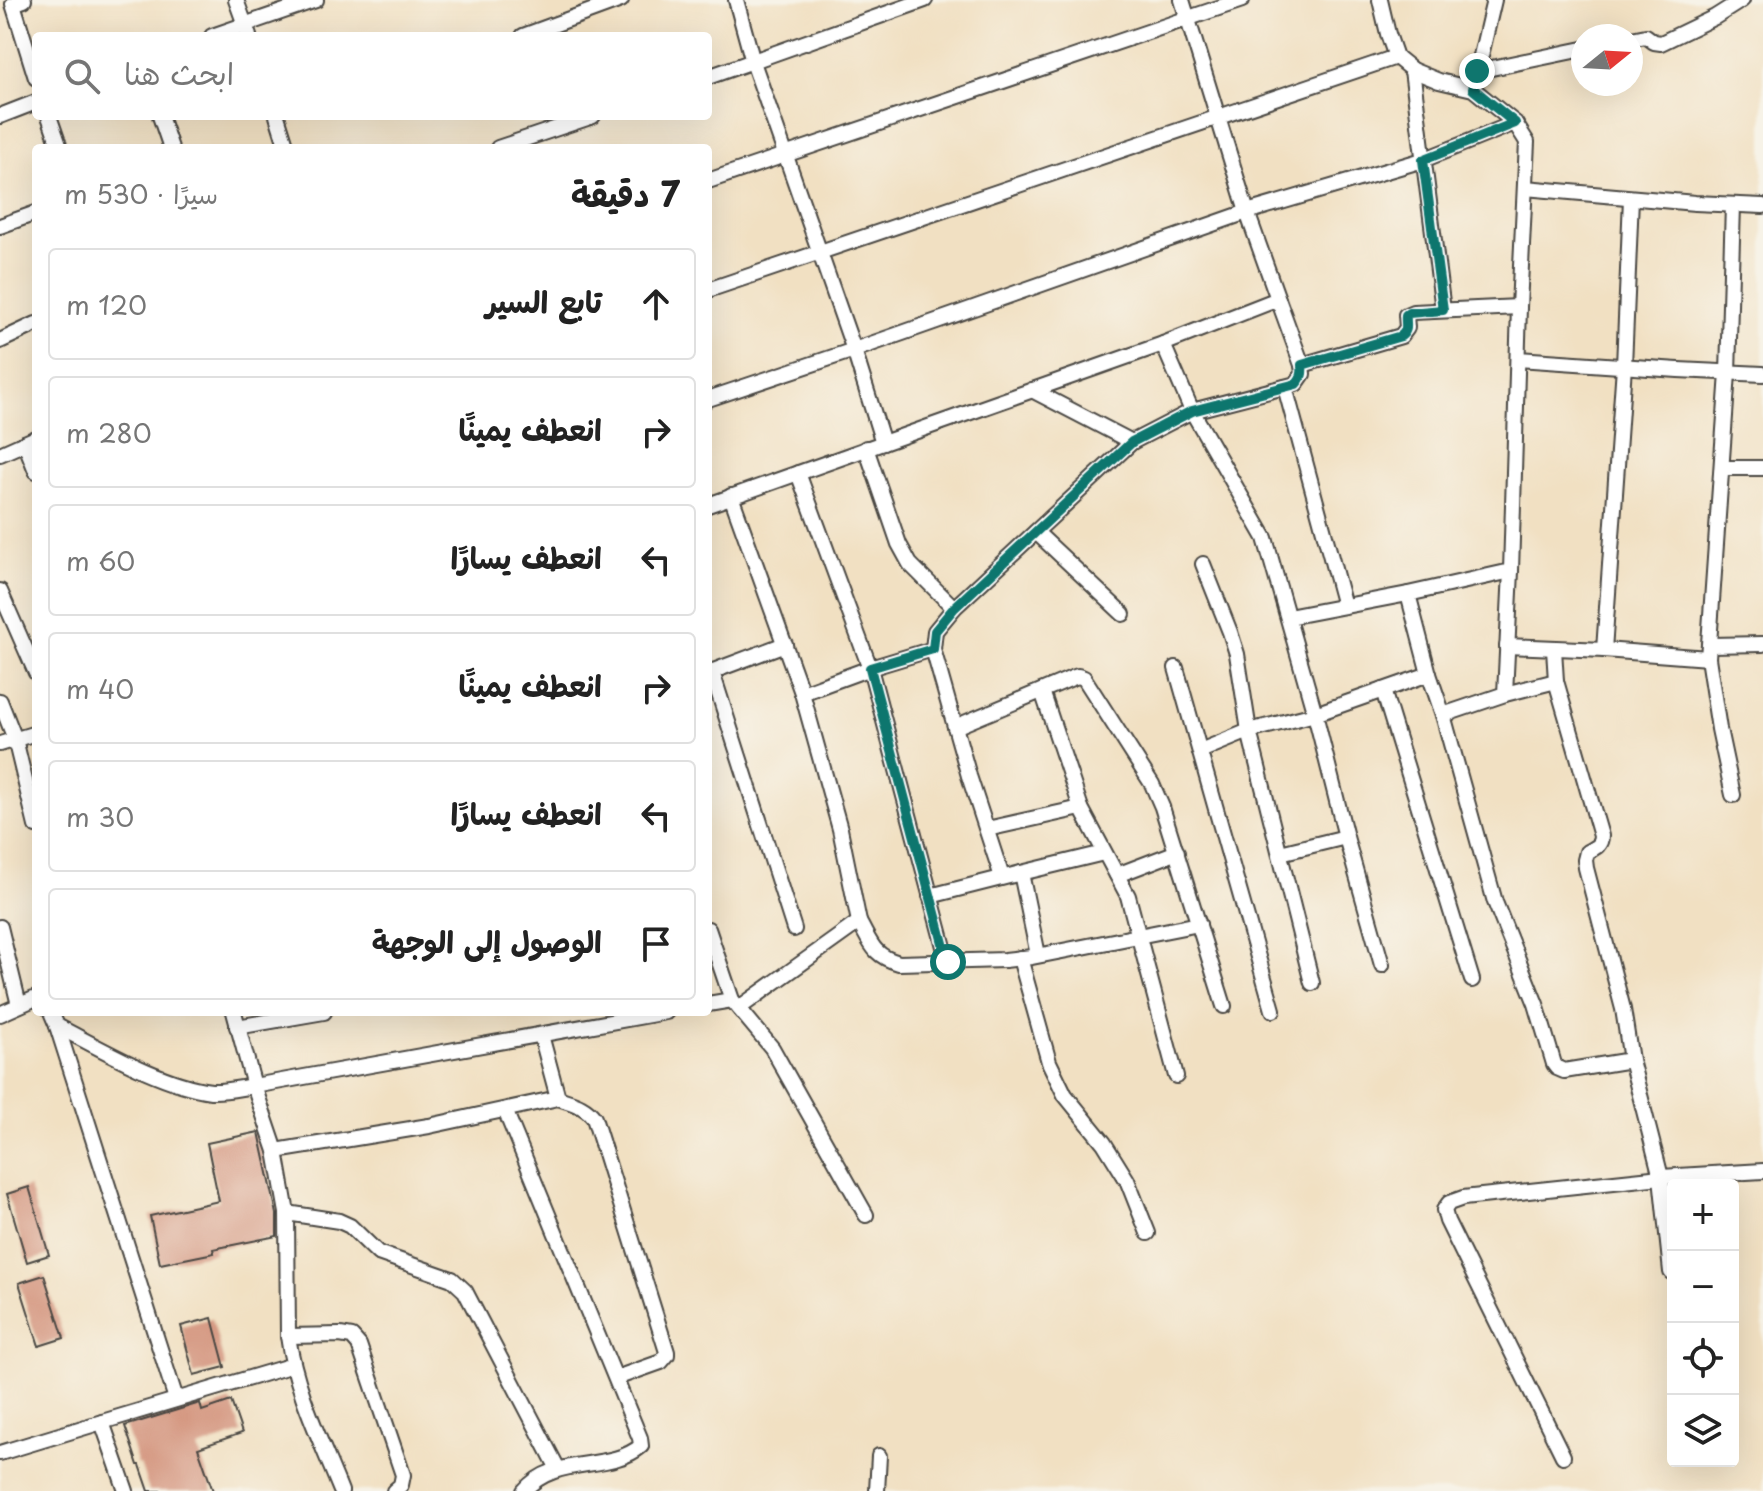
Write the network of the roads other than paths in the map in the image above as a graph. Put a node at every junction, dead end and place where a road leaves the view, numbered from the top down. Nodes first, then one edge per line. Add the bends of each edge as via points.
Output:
1 (236, 0) edge
2 (316, 0) edge
3 (621, 0) edge
4 (736, 0) edge
5 (925, 0) edge
6 (1182, 0) edge
7 (1242, 0) edge
8 (1380, 0) edge
9 (1494, 0) edge
10 (1742, 0) edge
11 (13, 4) edge
12 (1188, 19) junction
13 (247, 30) edge
14 (534, 32) edge
15 (1643, 37) edge
16 (1571, 51) edge
17 (1396, 57) junction
18 (753, 62) junction
19 (32, 65) edge
20 (1412, 70) junction
21 (1477, 71) junction
22 (712, 76) edge
23 (1473, 89) junction
24 (32, 104) edge
25 (0, 116) edge
26 (1218, 117) junction
27 (50, 120) edge
28 (161, 120) edge
29 (280, 120) edge
30 (581, 120) edge
31 (1515, 123) junction
32 (59, 144) edge
33 (170, 144) edge
34 (286, 144) edge
35 (510, 144) edge
36 (786, 153) junction
37 (1423, 160) junction
38 (712, 180) edge
39 (1525, 188) junction
40 (1631, 198) junction
41 (1733, 205) junction
42 (1763, 206) edge
43 (1247, 212) junction
44 (32, 214) edge
45 (0, 226) edge
46 (819, 252) junction
47 (712, 289) edge
48 (1278, 299) junction
49 (1519, 307) junction
50 (1443, 310) junction
51 (32, 326) edge
52 (0, 341) edge
53 (1163, 344) junction
54 (854, 350) junction
55 (1518, 359) junction
56 (1302, 365) junction
57 (1624, 366) junction
58 (1728, 373) junction
59 (1763, 374) edge
60 (1285, 387) junction
61 (1032, 390) junction
62 (712, 398) edge
63 (1192, 411) junction
64 (30, 440) edge
65 (1132, 442) junction
66 (883, 443) junction
67 (866, 448) junction
68 (0, 454) edge
69 (1722, 468) junction
70 (1763, 468) edge
71 (798, 473) junction
72 (731, 496) junction
73 (712, 503) edge
74 (1036, 532) junction
75 (1203, 564) dead end
76 (1511, 571) junction
77 (0, 591) edge
78 (1408, 594) junction
79 (1344, 606) junction
80 (954, 608) junction
81 (1123, 614) dead end
82 (6, 616) edge
83 (1288, 617) junction
84 (785, 644) junction
85 (1763, 644) edge
86 (1507, 646) junction
87 (933, 649) junction
88 (1554, 649) junction
89 (1604, 650) junction
90 (1709, 651) junction
91 (32, 665) edge
92 (870, 668) junction
93 (1176, 668) dead end
94 (712, 671) edge
95 (1429, 674) junction
96 (712, 678) edge
97 (1556, 681) junction
98 (1383, 690) junction
99 (1042, 691) junction
100 (802, 693) junction
101 (1505, 694) junction
102 (0, 701) edge
103 (1315, 714) junction
104 (1443, 715) junction
105 (955, 727) junction
106 (1249, 731) junction
107 (32, 734) edge
108 (15, 739) junction
109 (0, 744) edge
110 (1200, 751) junction
111 (1733, 795) dead end
112 (1081, 808) junction
113 (32, 809) edge
114 (987, 829) junction
115 (1346, 837) junction
116 (1177, 852) junction
117 (1104, 853) junction
118 (1280, 853) junction
119 (1021, 873) junction
120 (1117, 875) junction
121 (1002, 877) junction
122 (930, 896) junction
123 (859, 922) junction
124 (1199, 924) junction
125 (0, 927) edge
126 (794, 929) dead end
127 (1137, 936) junction
128 (712, 940) edge
129 (1038, 955) junction
130 (1020, 958) junction
131 (948, 962) junction
132 (1382, 965) dead end
133 (1472, 980) dead end
134 (1312, 983) dead end
135 (32, 1000) edge
136 (712, 1004) edge
137 (735, 1004) junction
138 (19, 1005) junction
139 (1224, 1006) dead end
140 (1273, 1010) dead end
141 (0, 1014) edge
142 (278, 1016) edge
143 (569, 1016) edge
144 (644, 1016) edge
145 (54, 1019) edge
146 (236, 1019) edge
147 (573, 1029) junction
148 (541, 1035) junction
149 (1631, 1060) junction
150 (1176, 1076) dead end
151 (254, 1086) junction
152 (558, 1098) junction
153 (505, 1110) junction
154 (276, 1151) junction
155 (1763, 1171) edge
156 (1661, 1177) junction
157 (287, 1213) junction
158 (866, 1215) dead end
159 (1148, 1233) dead end
160 (1669, 1251) edge
161 (288, 1336) junction
162 (293, 1365) junction
163 (616, 1378) junction
164 (176, 1399) junction
165 (102, 1422) junction
166 (0, 1453) edge
167 (879, 1456) dead end
168 (1563, 1456) dead end
169 (558, 1469) junction
170 (126, 1491) edge
171 (341, 1491) edge
172 (394, 1491) edge
173 (524, 1491) edge
174 (877, 1491) edge

1 - 13 street
2 - 13 street
3 - 14 street
4 - 18 street
5 - 18 street
6 - 12 street
7 - 12 street
8 - 17 street
9 - 21 street
10 - 15 street via 1661,43
11 - 19 street
12 - 26 street
12 - 36 street
16 - 21 street
17 - 20 street
17 - 26 street
18 - 22 street
18 - 36 street
20 - 23 street
20 - 37 street
21 - 23 street
23 - 31 street
24 - 25 street
26 - 43 street
26 - 46 street
27 - 32 street
28 - 33 street
29 - 34 street
30 - 35 street
31 - 37 street
31 - 39 street via 1527,142
36 - 38 street
36 - 46 street
37 - 43 street
37 - 50 street
39 - 40 street
39 - 49 street
40 - 41 street
40 - 57 street
41 - 42 street
41 - 58 street
43 - 48 street
43 - 54 street
44 - 45 street
46 - 47 street
46 - 54 street
48 - 53 street
48 - 56 street
49 - 50 street
49 - 55 street
50 - 56 street via 1409,313 1401,336
51 - 52 street
53 - 61 street
53 - 63 street
54 - 62 street
54 - 66 street
55 - 57 street
55 - 76 street
56 - 60 street via 1301,379
57 - 58 street
57 - 89 street
58 - 59 street
58 - 69 street
60 - 63 street
60 - 79 street
61 - 65 street
61 - 66 street
63 - 65 street
63 - 83 street via 1265,538
64 - 68 street
65 - 74 street
66 - 67 street
67 - 71 street
67 - 80 street via 899,544 910,564
69 - 70 street
69 - 90 street
71 - 72 street
71 - 92 street
72 - 73 street
72 - 84 street
74 - 80 street
74 - 81 street
75 - 106 street via 1237,654
76 - 78 street
76 - 86 street
77 - 82 street
78 - 79 street
78 - 95 street
79 - 83 street
80 - 87 street via 935,631
82 - 91 street
83 - 103 street
84 - 94 street
84 - 100 street
85 - 90 street
86 - 88 street
86 - 101 street
87 - 92 street
87 - 105 street
88 - 89 street
88 - 97 street
89 - 90 street
90 - 111 street
92 - 100 street
92 - 122 street
93 - 110 street
95 - 98 street
95 - 104 street
96 - 126 street
97 - 101 street
97 - 149 street via 1601,836 1598,846 1587,852 1586,868
98 - 103 street
98 - 133 street
99 - 105 street
99 - 112 street
99 - 116 street via 1084,678 1152,784
100 - 123 street via 840,829
101 - 104 street
102 - 108 street
103 - 106 street
103 - 115 street
104 - 149 street via 1495,902 1554,1064 1564,1071
105 - 114 street
106 - 110 street
106 - 118 street
107 - 108 street
108 - 109 street
108 - 113 street
110 - 140 street
112 - 114 street
112 - 117 street
114 - 121 street
115 - 118 street
115 - 132 street
116 - 120 street
116 - 124 street
117 - 119 street
117 - 120 street
118 - 134 street
119 - 121 street
119 - 129 street
120 - 127 street
121 - 122 street
122 - 131 street
123 - 131 street via 886,960
123 - 137 street
124 - 127 street
124 - 139 street
125 - 138 street
127 - 129 street
127 - 150 street
128 - 137 street
129 - 130 street
130 - 131 street
130 - 159 street via 1049,1062 1065,1095 1127,1180
135 - 138 street
136 - 137 street
137 - 158 street via 777,1057
138 - 141 street
142 - 146 street
143 - 147 street
144 - 147 street
145 - 151 street via 124,1060 182,1084 213,1091
145 - 164 street
146 - 151 street
147 - 148 street
148 - 151 street
148 - 152 street
149 - 156 street
151 - 154 street
152 - 153 street
152 - 163 street via 583,1106 594,1118 667,1352 661,1362
153 - 154 street
153 - 163 street
154 - 157 street
155 - 156 street
156 - 160 street
156 - 168 street via 1463,1198 1444,1210
157 - 161 street
157 - 169 street via 339,1221 378,1253 452,1279 465,1291
161 - 162 street
161 - 172 street via 340,1335 359,1345 403,1475
162 - 164 street
162 - 171 street
163 - 169 street via 641,1446 627,1456
164 - 165 street
165 - 166 street
165 - 170 street
167 - 174 street
169 - 173 street

